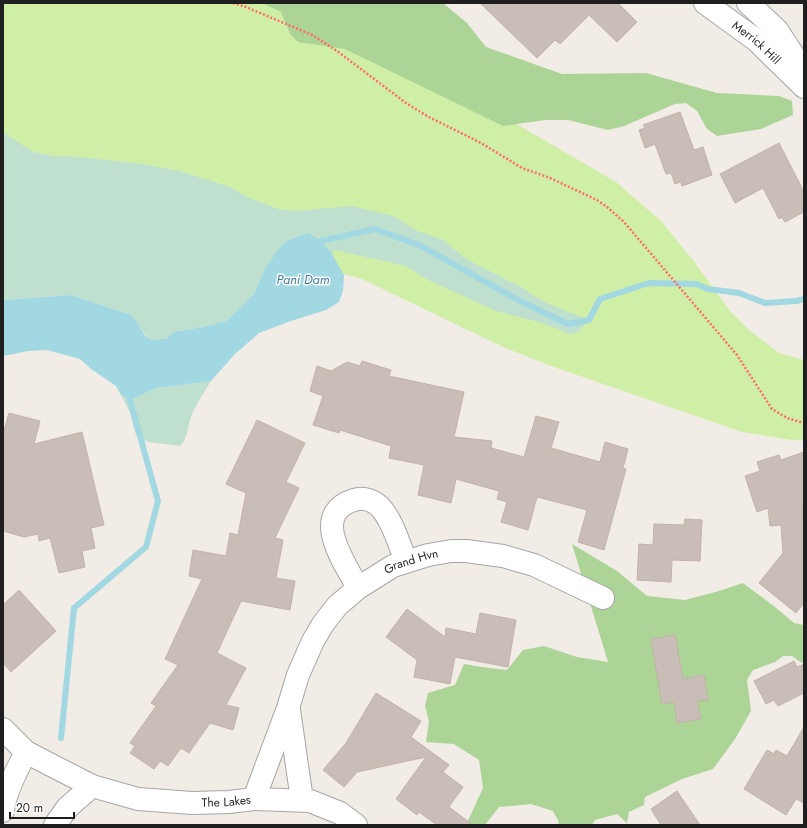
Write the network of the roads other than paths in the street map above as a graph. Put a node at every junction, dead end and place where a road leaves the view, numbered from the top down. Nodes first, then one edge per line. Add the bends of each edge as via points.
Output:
1 (705, 3) edge
2 (748, 3) edge
3 (804, 80) edge
4 (804, 87) edge
5 (406, 561) junction
6 (358, 588) junction
7 (603, 598) dead end
8 (288, 708) junction
9 (3, 729) edge
10 (26, 752) junction
11 (92, 786) junction
12 (254, 799) junction
13 (302, 800) junction
14 (3, 811) edge
15 (3, 817) edge
16 (4, 825) edge
17 (55, 825) edge
18 (356, 825) edge

1 - 4 street, Merrick Hill via 756,40
2 - 3 street, Merrick Hill via 777,30 794,56
5 - 6 street, Grand Hvn via 393,566
5 - 6 street via 387,515 379,506 373,501 355,499 341,506 332,520 333,536 339,554
5 - 7 street, Grand Hvn via 450,552 503,556 534,565
6 - 8 street, Grand Hvn via 337,606 322,624 298,675
8 - 12 street, Grand Hvn
8 - 13 street
9 - 10 street, The Lakes
10 - 11 street, The Lakes
10 - 14 street
11 - 12 street, The Lakes via 138,799 229,802
11 - 17 street via 67,808
12 - 13 street, The Lakes
13 - 18 street, The Lakes via 340,813
15 - 16 street

